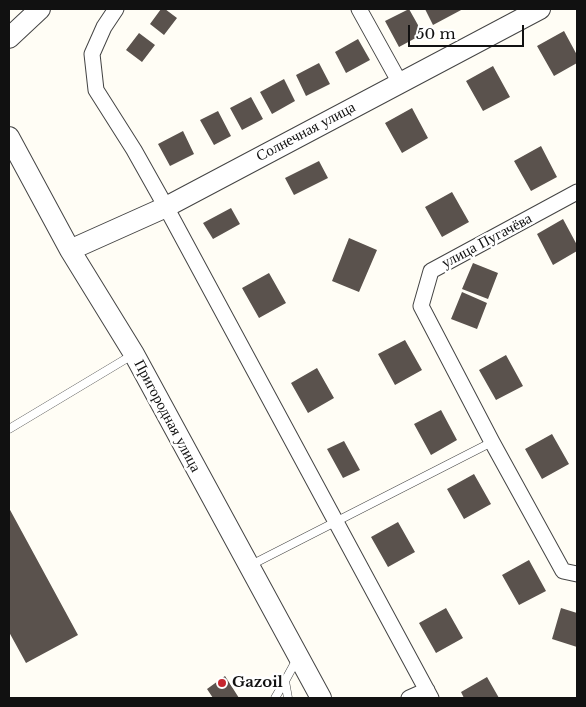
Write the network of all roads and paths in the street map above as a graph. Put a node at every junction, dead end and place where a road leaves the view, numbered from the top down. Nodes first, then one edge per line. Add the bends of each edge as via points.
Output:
1 (40, 9) edge
2 (116, 9) edge
3 (359, 9) edge
4 (540, 9) edge
5 (9, 38) edge
6 (400, 83) junction
7 (9, 137) edge
8 (577, 192) edge
9 (166, 207) junction
10 (70, 250) junction
11 (134, 354) junction
12 (9, 429) edge
13 (492, 442) junction
14 (336, 520) junction
15 (249, 567) junction
16 (577, 574) edge
17 (298, 657) junction
18 (285, 681) junction
19 (429, 694) edge
20 (275, 698) edge
21 (288, 698) edge
22 (321, 698) edge
23 (409, 698) edge

1 - 5 street
2 - 9 street via 92,54 96,90
3 - 6 street
4 - 6 street, Солнечная улица
6 - 9 street, Солнечная улица
7 - 10 street, Пригородная улица
8 - 13 street, улица Пугачёва via 431,270 421,306
9 - 10 street, Солнечная улица
9 - 14 street
10 - 11 street, Пригородная улица
11 - 12 lane
11 - 15 street, Пригородная улица
13 - 14 lane
13 - 16 street, улица Пугачёва via 562,572
14 - 15 lane
14 - 19 street
15 - 17 street, Пригородная улица
17 - 18 lane
17 - 22 street, Пригородная улица
18 - 20 lane
18 - 21 lane
19 - 23 street

